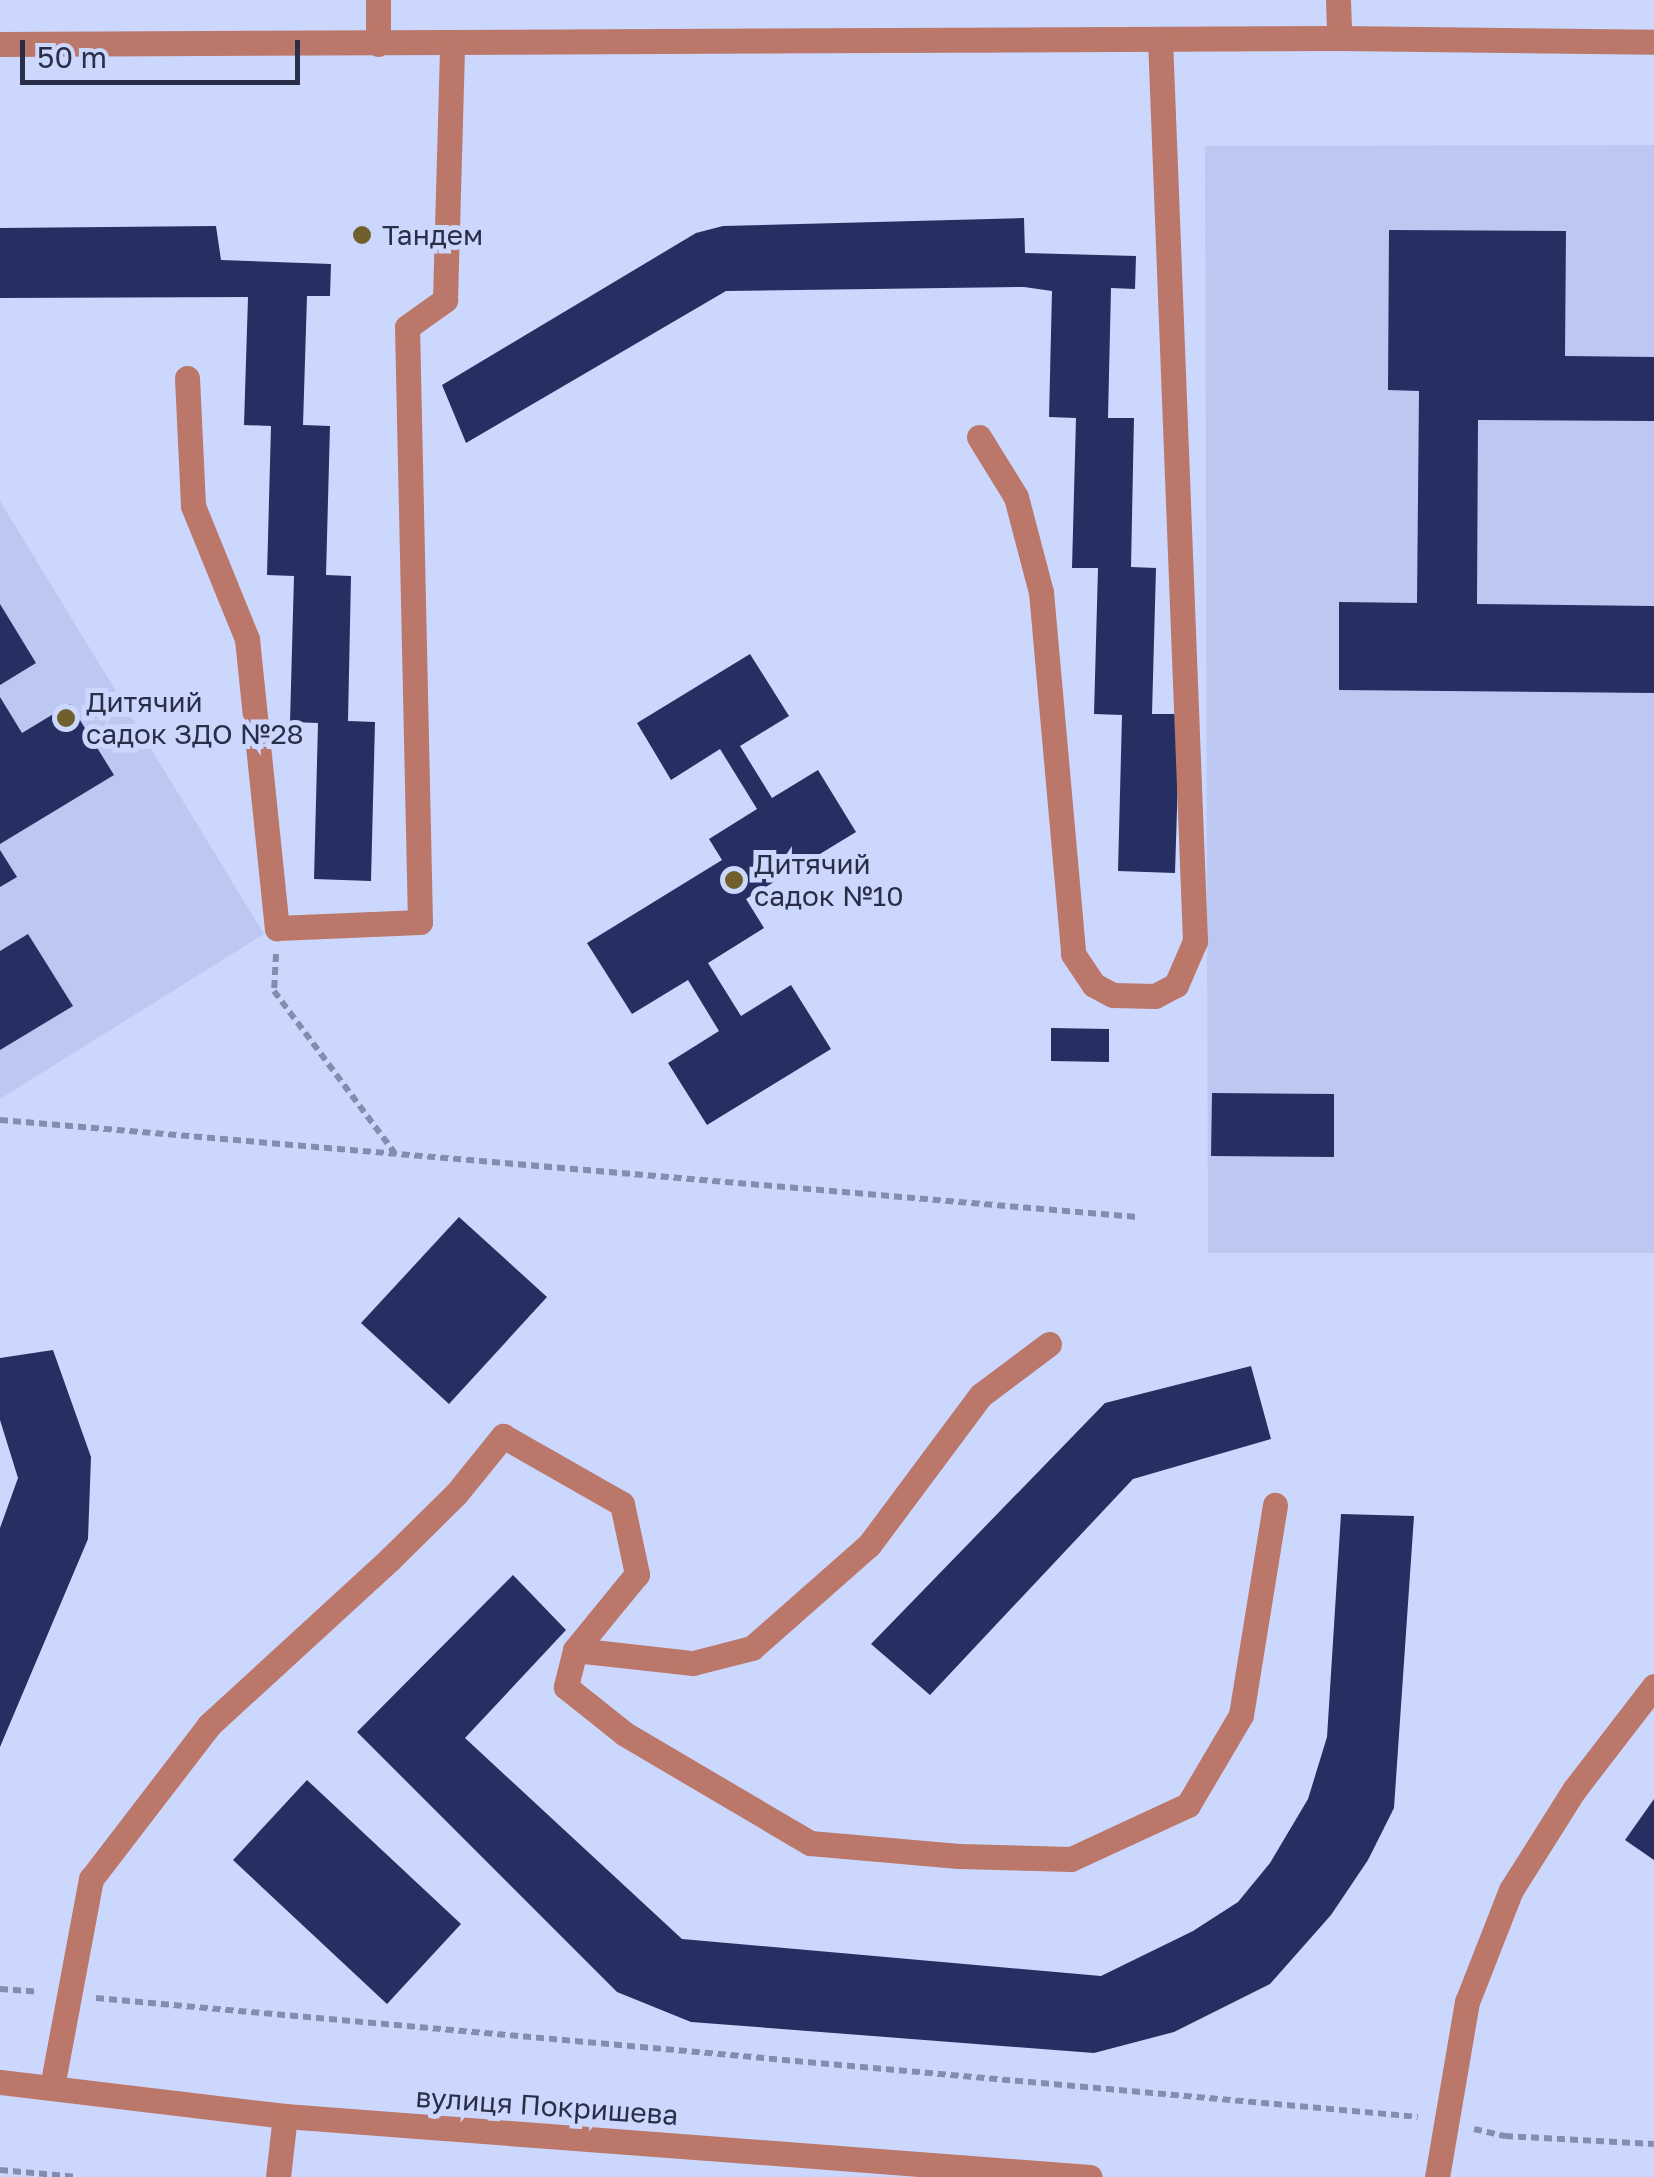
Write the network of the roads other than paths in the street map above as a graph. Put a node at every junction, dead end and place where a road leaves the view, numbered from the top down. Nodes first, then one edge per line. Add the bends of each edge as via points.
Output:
1 (378, 0) edge
2 (1338, 0) edge
3 (1338, 38) junction
4 (1160, 39) junction
5 (1654, 42) edge
6 (0, 44) edge
7 (378, 44) junction
8 (452, 44) junction
9 (187, 378) dead end
10 (978, 437) dead end
11 (1049, 1344) dead end
12 (1275, 1505) dead end
13 (576, 1650) junction
14 (1654, 1686) edge
15 (0, 2082) edge
16 (52, 2086) junction
17 (286, 2116) junction
18 (278, 2177) edge
19 (1090, 2177) edge
20 (1437, 2177) edge

1 - 7 street
2 - 3 street
3 - 4 street
3 - 5 street
4 - 8 street
4 - 10 street via 1194,941 1176,985 1155,996 1112,995 1073,954 1041,592 1016,497
6 - 7 street
7 - 8 street
8 - 9 street via 445,300 407,328 420,922 277,928 247,638 193,506
11 - 13 street via 981,1396 870,1545 752,1648 692,1663
12 - 13 street via 1241,1715 1188,1806 1071,1859 810,1843 624,1734 566,1687
13 - 16 street via 637,1574 622,1504 503,1436 456,1494 209,1725 91,1879
14 - 20 street via 1574,1790 1512,1890 1467,2002
15 - 16 street, вулиця Покришева
16 - 17 street, вулиця Покришева
17 - 18 street
17 - 19 street, вулиця Покришева

